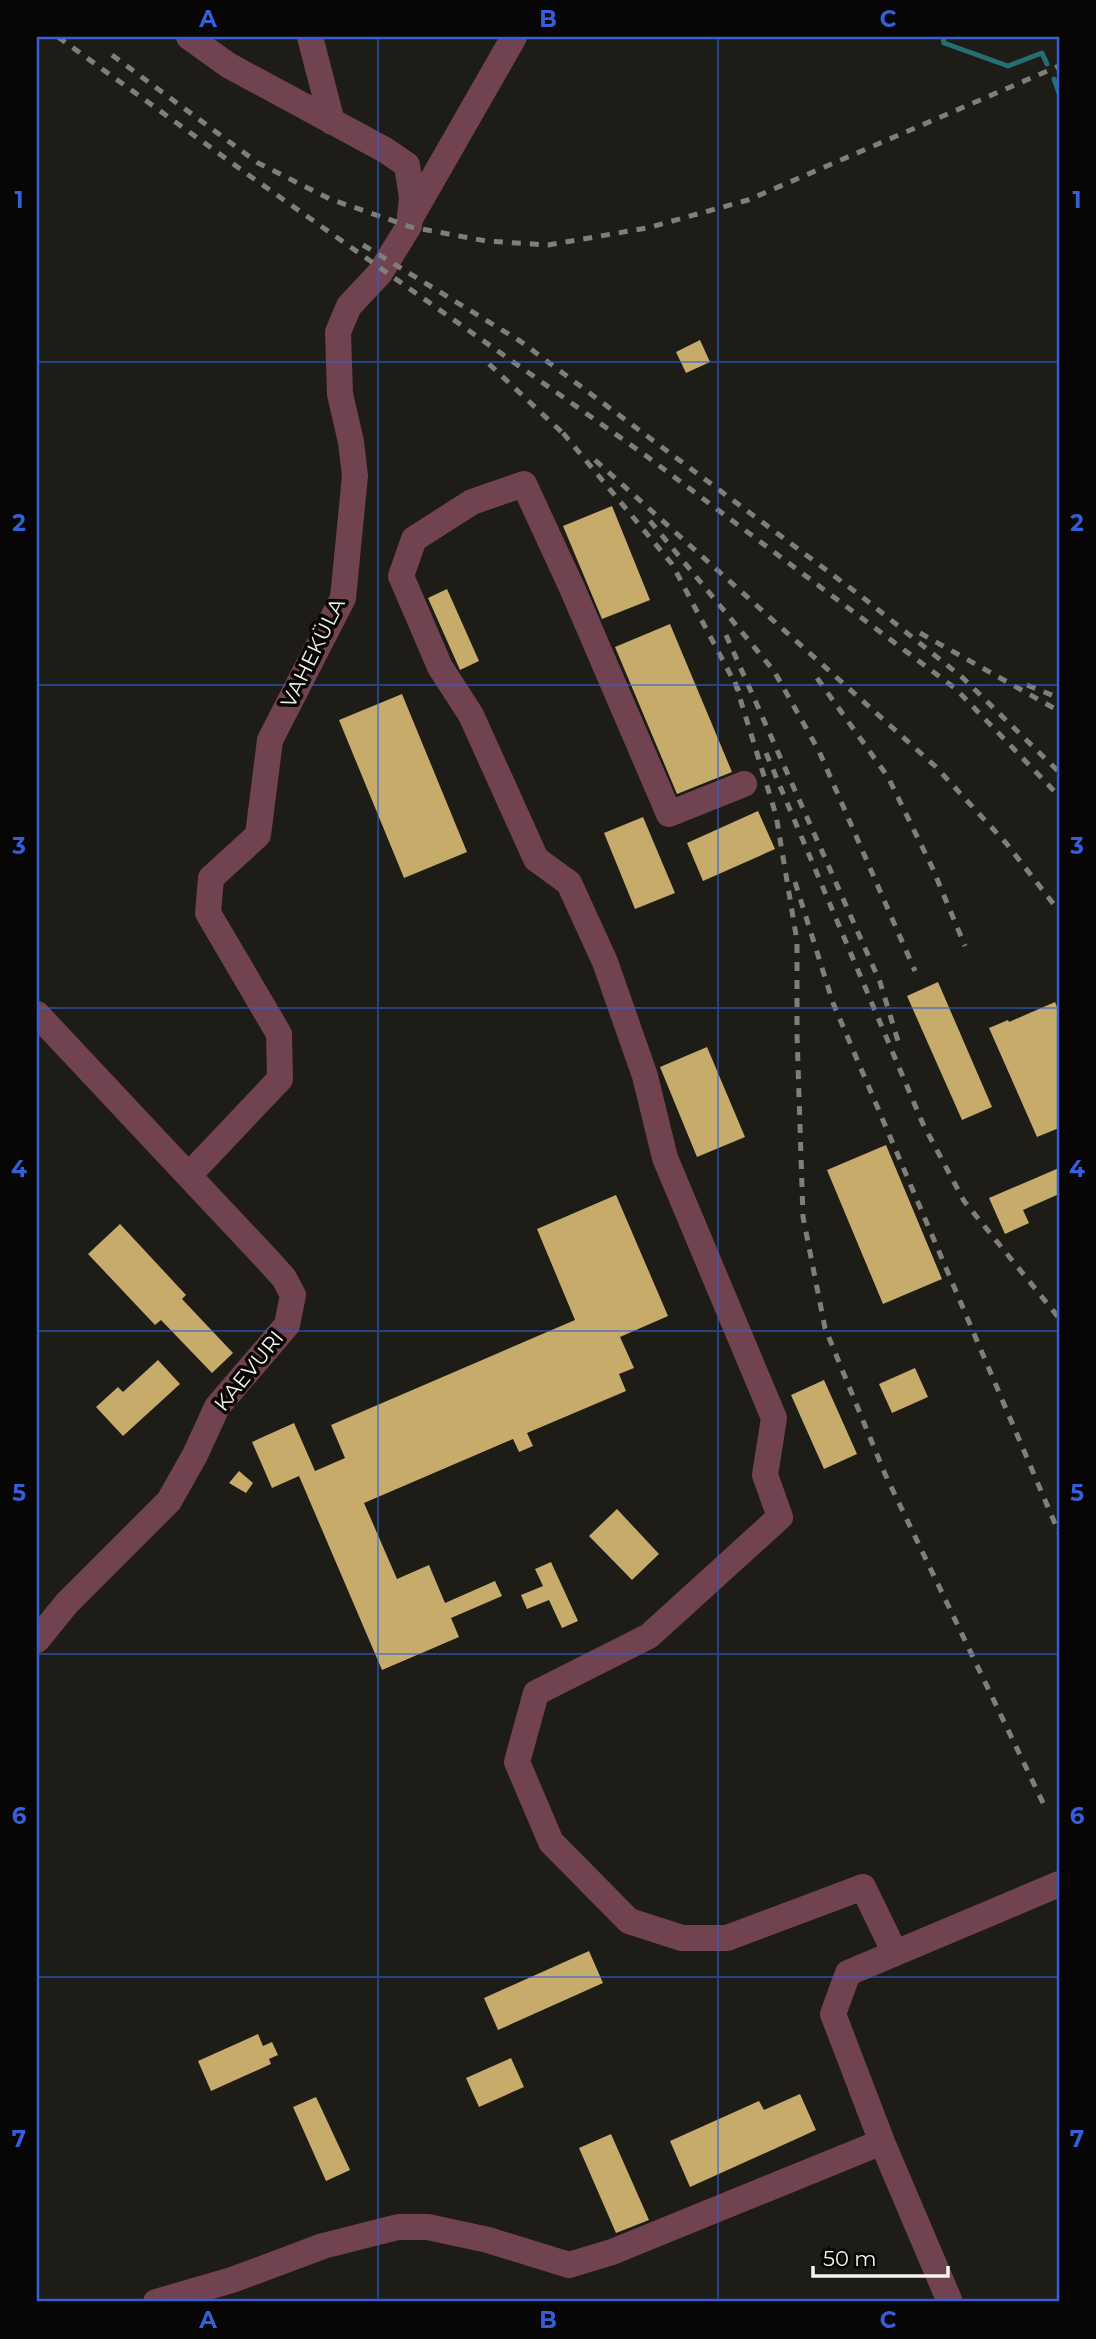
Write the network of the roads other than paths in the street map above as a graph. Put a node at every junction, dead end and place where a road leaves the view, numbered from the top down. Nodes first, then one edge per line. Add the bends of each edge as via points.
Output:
1 (189, 37) edge
2 (310, 37) edge
3 (514, 37) edge
4 (332, 122) junction
5 (411, 218) junction
6 (744, 784) dead end
7 (37, 1014) edge
8 (190, 1174) junction
9 (37, 1640) edge
10 (1059, 1884) edge
11 (895, 1953) junction
12 (882, 2141) junction
13 (156, 2302) edge
14 (950, 2302) edge

1 - 4 street via 228,65
2 - 4 street
3 - 5 street
4 - 5 street, VAHEKÜLA via 407,165
5 - 8 street, VAHEKÜLA via 380,273 349,306 338,332 340,394 355,476 343,598 270,740 258,835 211,878 208,913 279,1034 280,1079
6 - 11 street via 669,814 524,484 472,502 414,539 401,576 417,618 440,667 471,715 536,859 569,883 605,962 645,1076 665,1158 774,1418 765,1475 780,1517 649,1636 536,1693 517,1762 551,1842 629,1920 682,1938 727,1938 863,1886
7 - 8 street, KAEVURI
8 - 9 street, KAEVURI via 284,1278 293,1295 286,1325 217,1407 169,1501 67,1603
10 - 11 street
11 - 12 street via 848,1973 833,2014
12 - 13 street via 612,2252 569,2265 488,2240 428,2227 398,2227 323,2246
12 - 14 street

